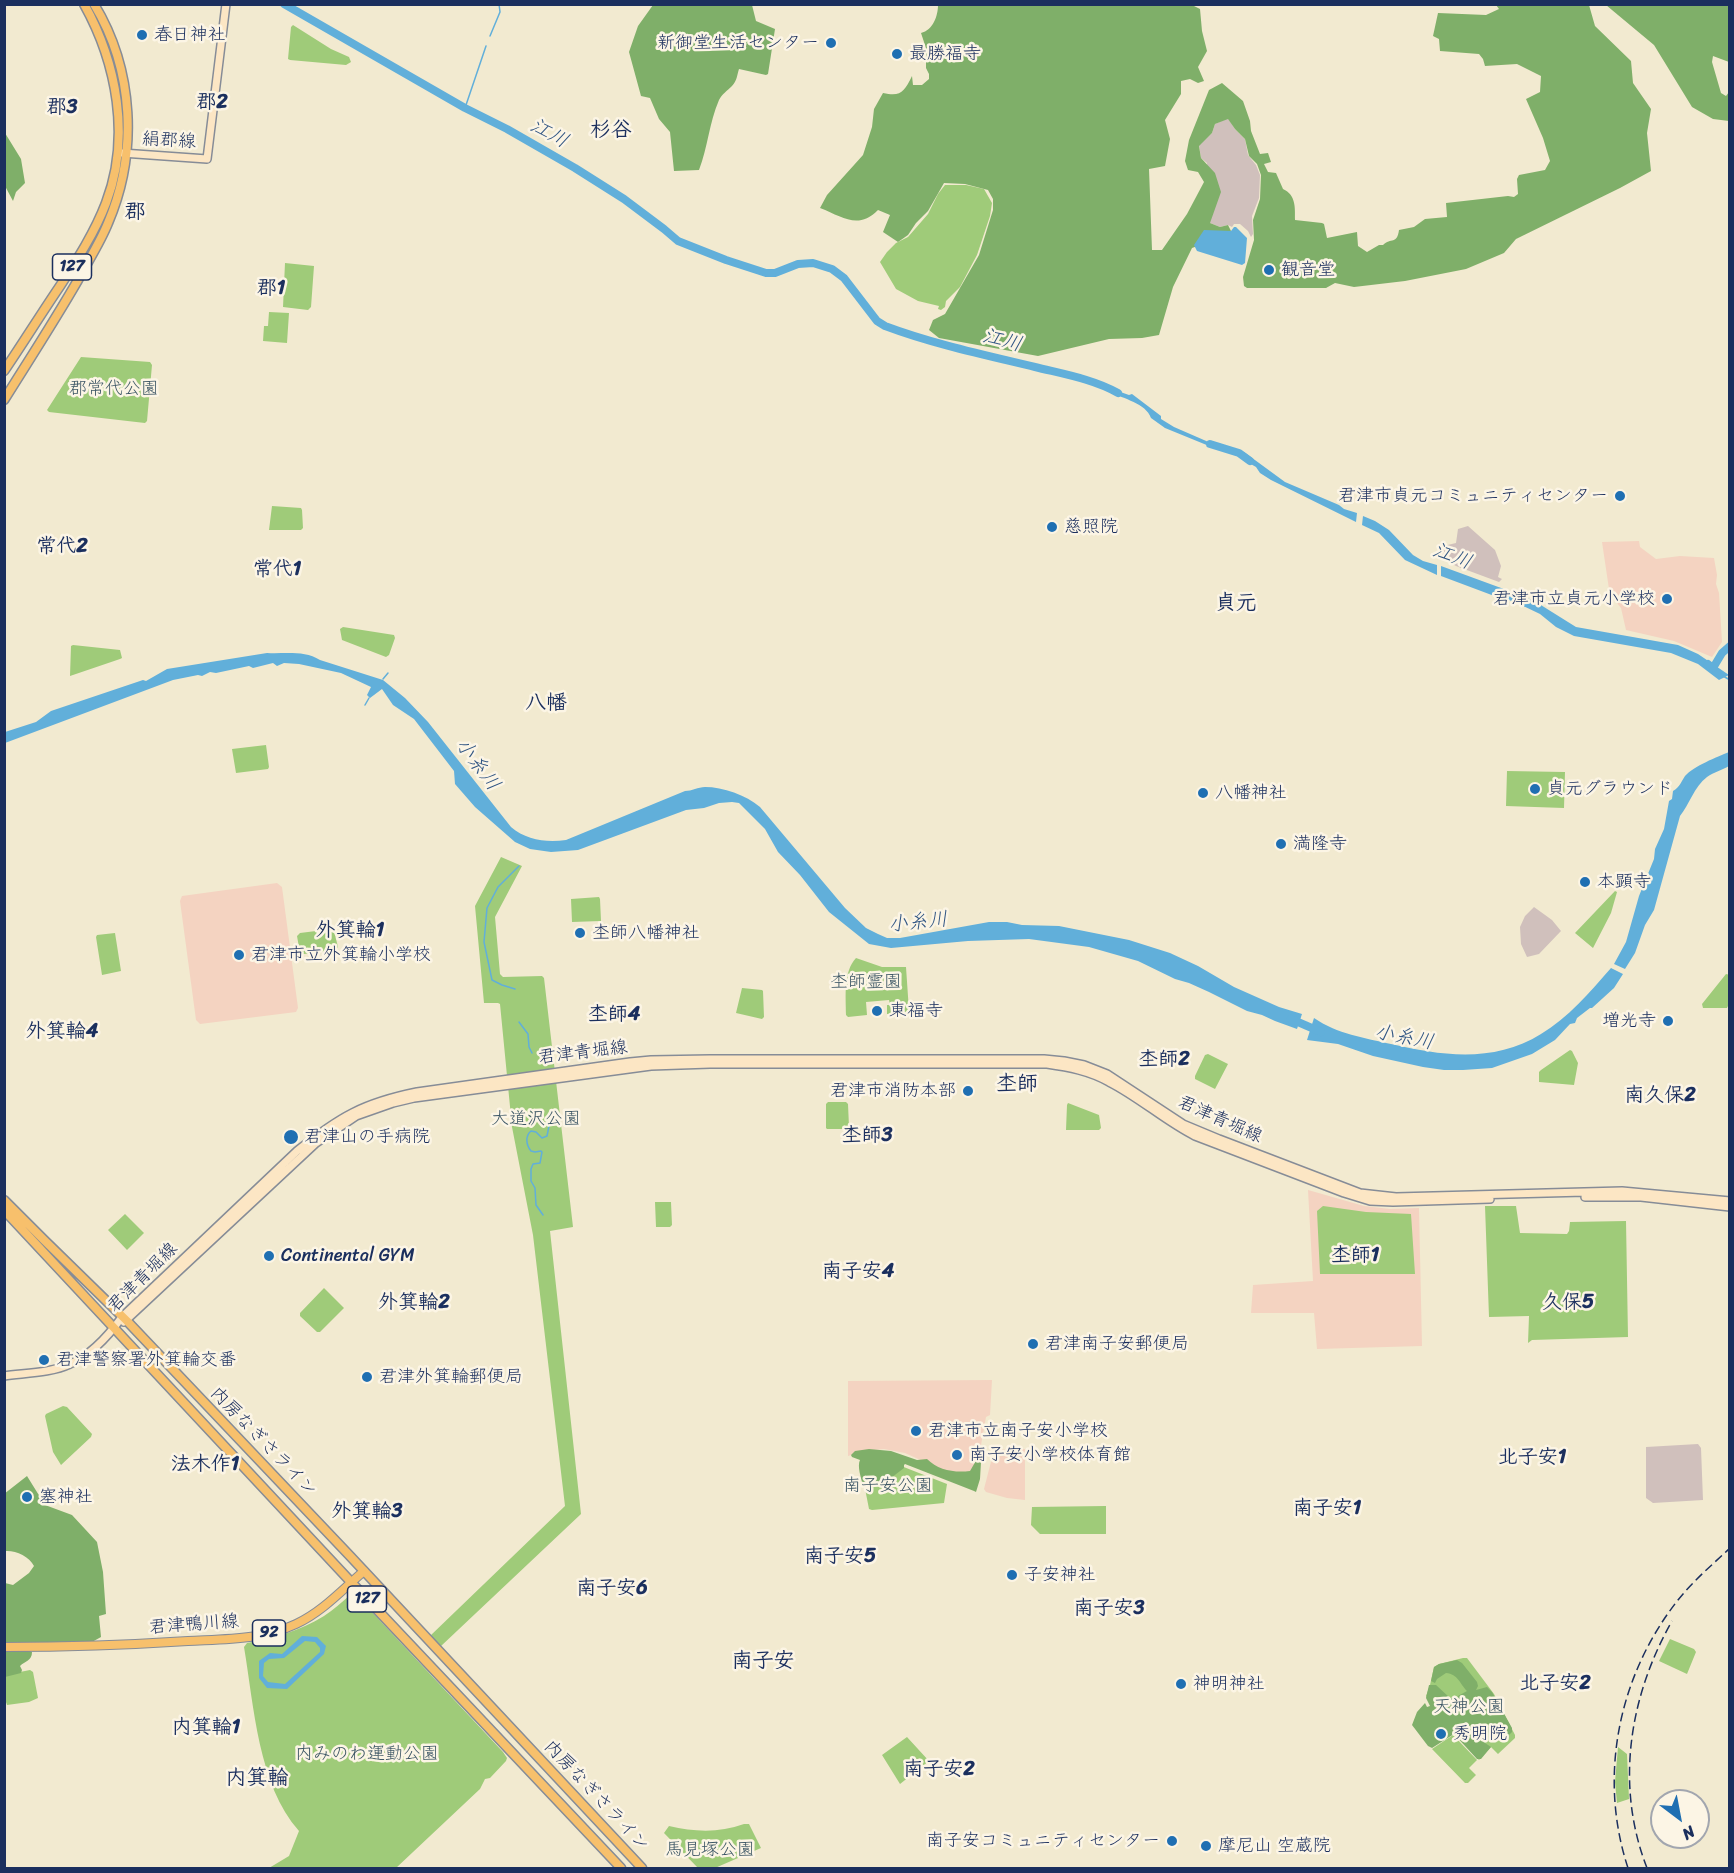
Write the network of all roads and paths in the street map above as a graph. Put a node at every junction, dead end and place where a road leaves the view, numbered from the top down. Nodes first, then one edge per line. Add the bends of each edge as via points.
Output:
1 (84, 4) edge
2 (94, 4) edge
3 (226, 4) edge
4 (117, 153) junction
5 (127, 154) junction
6 (4, 370) edge
7 (4, 400) edge
8 (4, 1200) edge
9 (1730, 1201) edge
10 (1730, 1207) edge
11 (4, 1210) edge
12 (125, 1319) junction
13 (114, 1328) junction
14 (4, 1376) edge
15 (364, 1571) junction
16 (351, 1582) junction
17 (4, 1647) edge
18 (621, 1869) edge
19 (642, 1869) edge

1 - 4 highway, 127 via 111,69 118,112
2 - 5 highway, 127 via 115,49 123,80
3 - 5 main road, 絹郡線 via 207,159
4 - 5 main road, 絹郡線
4 - 6 highway, 127 via 112,186 99,219 80,255
5 - 7 highway, 127 via 118,194 97,246
8 - 12 highway, 内房なぎさライン / 127
9 - 12 main road, 君津青堀線 via 1622,1191 1396,1197 1360,1193 1183,1124 1107,1074 1064,1061 651,1060 417,1092 353,1112 297,1151
10 - 12 main road, 君津青堀線 via 1620,1196 1370,1201 1196,1136 1096,1076 1047,1064 651,1066 414,1098 356,1116 300,1157
11 - 13 highway, 内房なぎさライン / 127
12 - 13 main road, 君津青堀線
12 - 15 highway, 内房なぎさライン / 127
13 - 14 main road, 君津青堀線 via 71,1364
13 - 16 highway, 内房なぎさライン / 127
15 - 16 main road, 君津鴨川線 / 92
15 - 19 highway, 内房なぎさライン / 127
16 - 17 main road, 君津鴨川線 / 92 via 309,1617 263,1635
16 - 18 highway, 内房なぎさライン / 127

